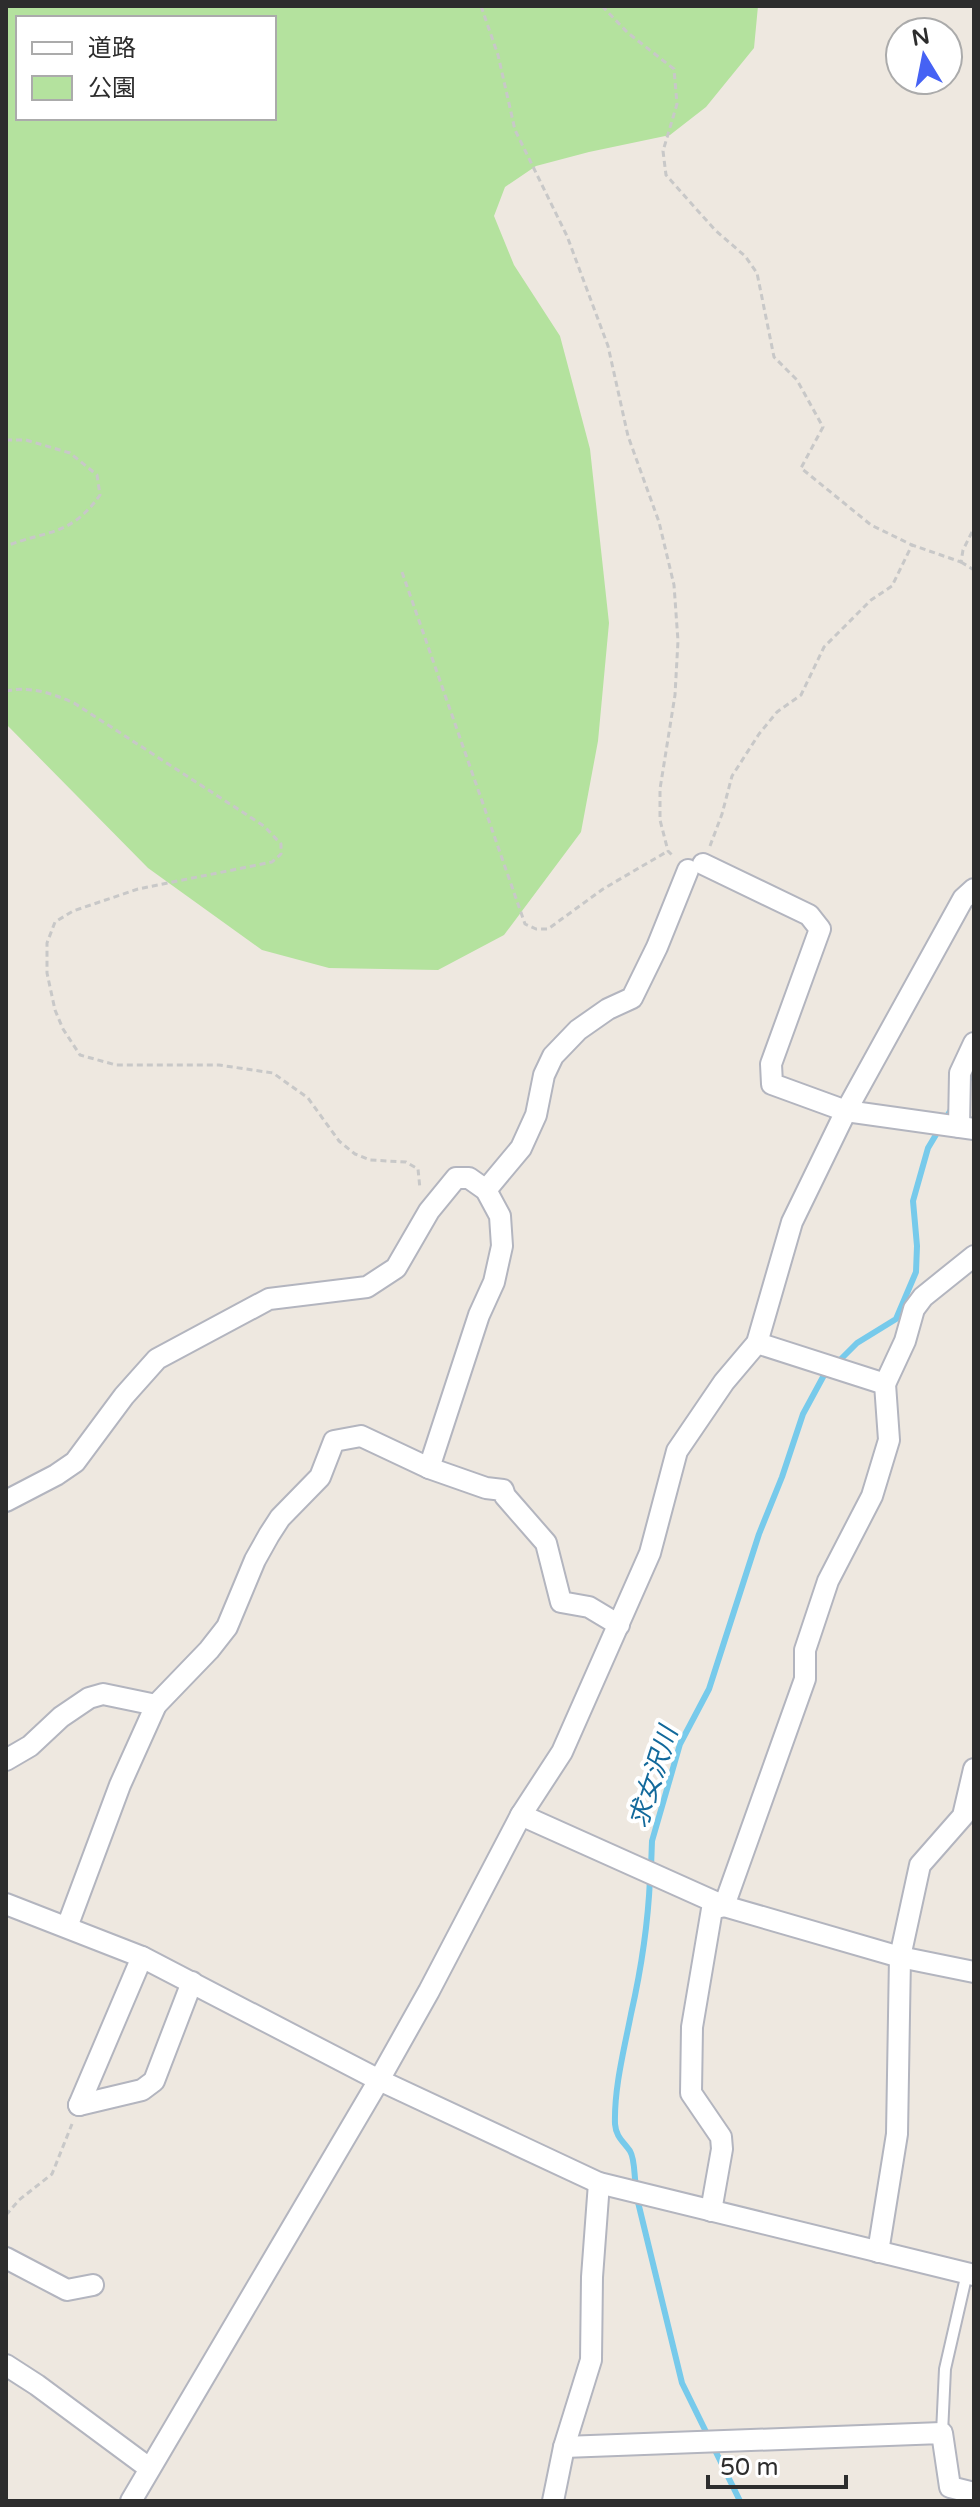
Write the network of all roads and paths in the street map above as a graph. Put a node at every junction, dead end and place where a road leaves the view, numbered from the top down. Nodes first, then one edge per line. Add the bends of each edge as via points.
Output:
1 (481, 6) edge
2 (602, 6) edge
3 (6, 440) edge
4 (974, 528) edge
5 (912, 545) junction
6 (6, 546) edge
7 (961, 562) junction
8 (974, 570) edge
9 (402, 572) dead end
10 (6, 691) edge
11 (696, 867) junction
12 (974, 889) edge
13 (974, 1043) edge
14 (846, 1111) junction
15 (966, 1128) edge
16 (486, 1190) junction
17 (419, 1192) dead end
18 (974, 1256) edge
19 (757, 1343) junction
20 (885, 1384) junction
21 (429, 1468) junction
22 (6, 1501) edge
23 (619, 1625) junction
24 (156, 1705) junction
25 (6, 1760) edge
26 (974, 1769) edge
27 (521, 1815) junction
28 (6, 1904) edge
29 (724, 1906) junction
30 (67, 1927) junction
31 (142, 1957) junction
32 (900, 1957) junction
33 (974, 1972) edge
34 (192, 1982) junction
35 (379, 2080) junction
36 (79, 2105) junction
37 (599, 2183) junction
38 (711, 2211) junction
39 (6, 2215) edge
40 (878, 2252) junction
41 (6, 2258) edge
42 (970, 2274) edge
43 (93, 2285) dead end
44 (6, 2365) edge
45 (942, 2433) junction
46 (564, 2447) junction
47 (149, 2468) junction
48 (974, 2493) edge
49 (131, 2501) edge
50 (553, 2501) edge

1 - 9 path via 515,130 567,236 608,346 628,436 659,522 674,585 675,695 660,789 668,851 548,929 525,924
2 - 5 path via 674,69 677,104 663,151 666,175 757,273 774,357 797,380 823,427 801,468 871,525
3 - 6 path via 70,453 97,475 100,495 87,513 62,530
4 - 7 path
5 - 7 path
5 - 11 path via 892,586 824,647 801,695 759,734 732,776 722,814
7 - 8 path
10 - 17 path via 46,691 74,703 257,822 281,844 281,854 272,862 138,889 55,922 47,943 47,973 55,1010 80,1055 116,1065 219,1065 273,1073 308,1098 355,1154 406,1162 418,1169
11 - 14 street via 809,915 820,929 771,1064 772,1084
11 - 16 street via 632,998 578,1030 553,1056 521,1148
12 - 14 street via 963,899
13 - 15 street via 960,1073
14 - 15 street
14 - 19 street via 792,1222
16 - 21 street via 500,1216 502,1246
16 - 22 street via 469,1178 456,1178 429,1211 396,1268 367,1287 269,1299 157,1359 75,1462
18 - 20 street via 914,1309
19 - 20 street
19 - 23 street via 677,1451 650,1553
20 - 29 street via 885,1454 872,1496 828,1581 805,1650 805,1679
21 - 23 street via 503,1490 546,1543 561,1602 589,1607
21 - 24 street via 361,1436 334,1441 320,1477 269,1535 227,1627
23 - 27 street via 562,1752
24 - 25 street via 103,1694 89,1698
24 - 30 street
26 - 32 street via 963,1816 920,1865
27 - 29 street
27 - 35 street
28 - 30 street
29 - 32 street
29 - 38 street via 712,1909 692,2027 691,2093 721,2137
30 - 31 street
31 - 34 street
31 - 36 street
32 - 33 street
32 - 40 street via 897,2134
34 - 35 street
34 - 36 street via 154,2081 142,2090
35 - 37 street
35 - 47 street
36 - 39 path via 52,2174
37 - 38 street
37 - 46 street via 591,2360
38 - 40 street
40 - 42 street
41 - 43 street via 67,2290
42 - 45 lane via 945,2369
44 - 47 street
45 - 46 street
45 - 48 street via 950,2487
46 - 50 street
47 - 49 street

